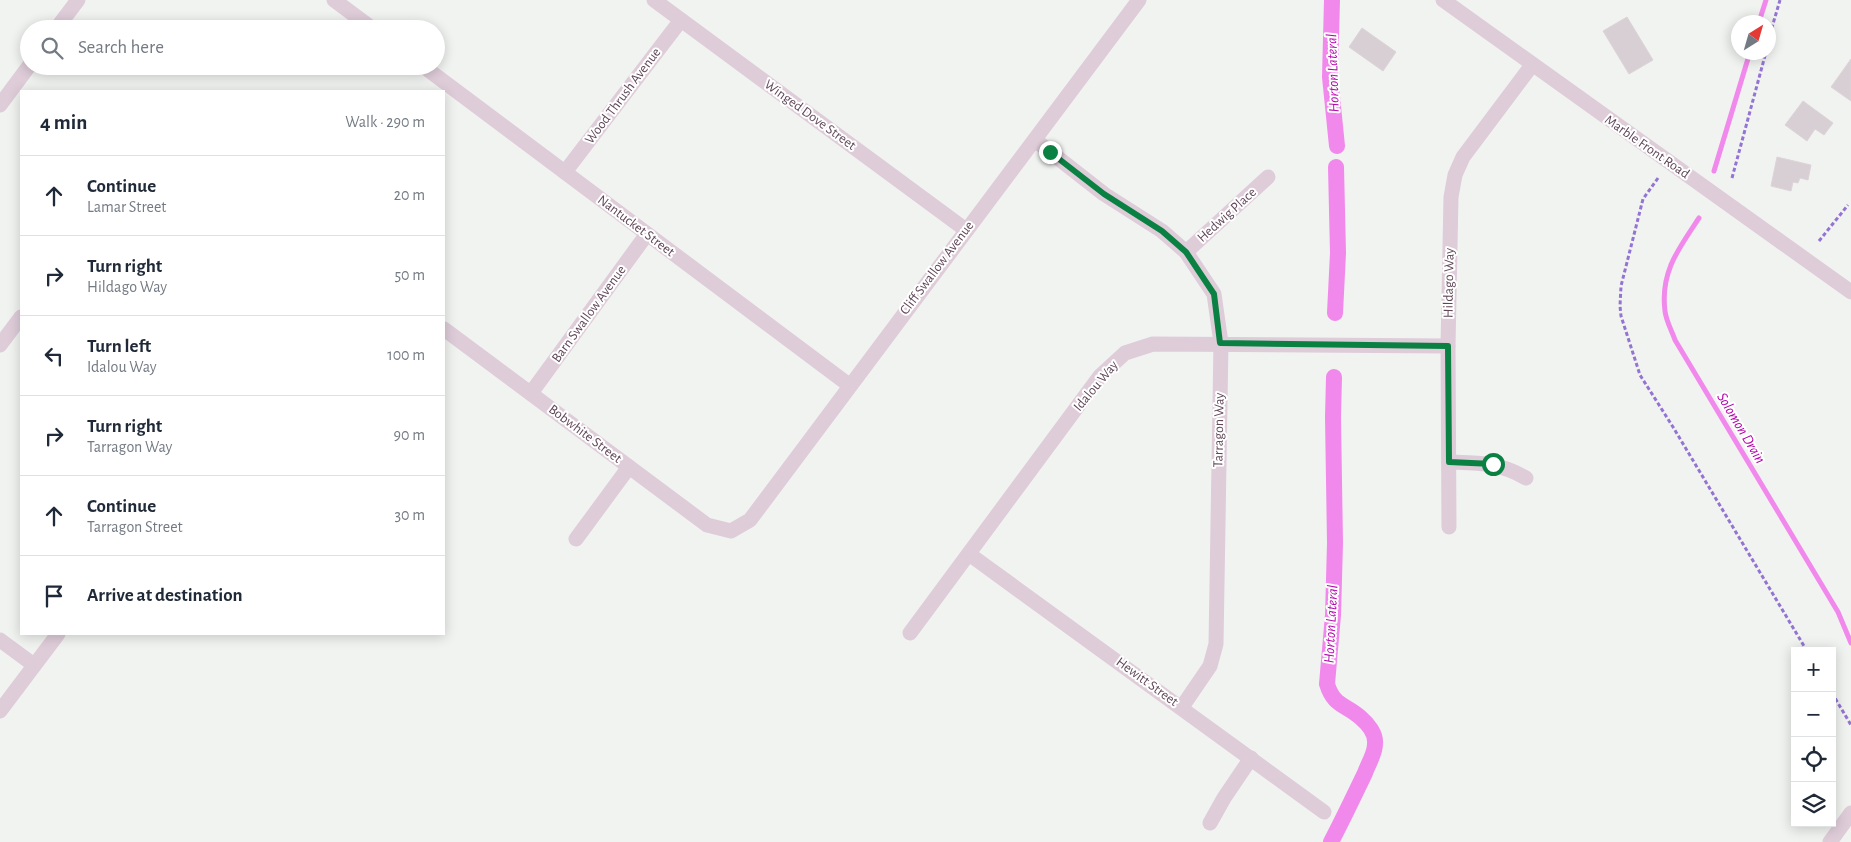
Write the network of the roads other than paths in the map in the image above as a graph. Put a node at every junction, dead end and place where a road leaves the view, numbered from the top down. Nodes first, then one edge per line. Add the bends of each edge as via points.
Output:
1 (78, 0) edge
2 (334, 0) edge
3 (654, 0) edge
4 (1139, 0) edge
5 (1443, 0) edge
6 (63, 20) edge
7 (361, 20) edge
8 (681, 20) junction
9 (1532, 65) junction
10 (22, 75) edge
11 (435, 75) edge
12 (0, 105) edge
13 (1035, 140) junction
14 (565, 172) junction
15 (1268, 177) dead end
16 (966, 230) junction
17 (647, 234) junction
18 (1186, 252) junction
19 (1851, 292) edge
20 (20, 318) edge
21 (445, 329) edge
22 (1220, 343) junction
23 (0, 345) edge
24 (1448, 346) junction
25 (849, 386) junction
26 (531, 393) junction
27 (1449, 462) junction
28 (629, 467) junction
29 (1526, 478) dead end
30 (1449, 527) dead end
31 (731, 531) joint
32 (576, 539) dead end
33 (969, 554) junction
34 (910, 633) dead end
35 (57, 635) edge
36 (0, 640) edge
37 (34, 666) junction
38 (1182, 707) junction
39 (0, 711) edge
40 (1251, 758) junction
41 (1324, 812) dead end
42 (1851, 813) edge
43 (1210, 823) dead end
44 (1830, 842) edge

1 - 6 street
2 - 7 street
3 - 8 street, Winged Dove Street
4 - 13 street, Cliff Swallow Avenue
5 - 9 street, Marble Front Road
8 - 14 street, Wood Thrush Avenue
8 - 16 street, Winged Dove Street
9 - 19 street, Marble Front Road
9 - 24 street, Hildago Way via 1463,157 1455,175 1451,197
10 - 12 street
11 - 14 street, Nantucket Street
13 - 16 street, Cliff Swallow Avenue
13 - 18 street, Tarragon Way via 1104,194 1162,231
14 - 17 street, Nantucket Street
15 - 18 street, Hedwig Place
16 - 25 street, Cliff Swallow Avenue
17 - 25 street, Nantucket Street
17 - 26 street, Barn Swallow Avenue
18 - 22 street, Tarragon Way via 1214,294
20 - 23 street
21 - 26 street, Bobwhite Street
22 - 24 street, Idalou Way
22 - 33 street, Idalou Way via 1153,344 1125,353 1100,376
22 - 38 street, Tarragon Way via 1216,644 1210,666
24 - 27 street, Hildago Way
25 - 31 street, Cliff Swallow Avenue via 750,520
26 - 28 street, Bobwhite Street
27 - 29 street via 1493,464
27 - 30 street, Hildago Way
28 - 31 street, Bobwhite Street via 707,525
28 - 32 street
33 - 34 street, Idalou Way
33 - 38 street, Hewitt Street
35 - 37 street
36 - 37 street
37 - 39 street
38 - 40 street, Hewitt Street
40 - 41 street, Hewitt Street
40 - 43 street
42 - 44 street

